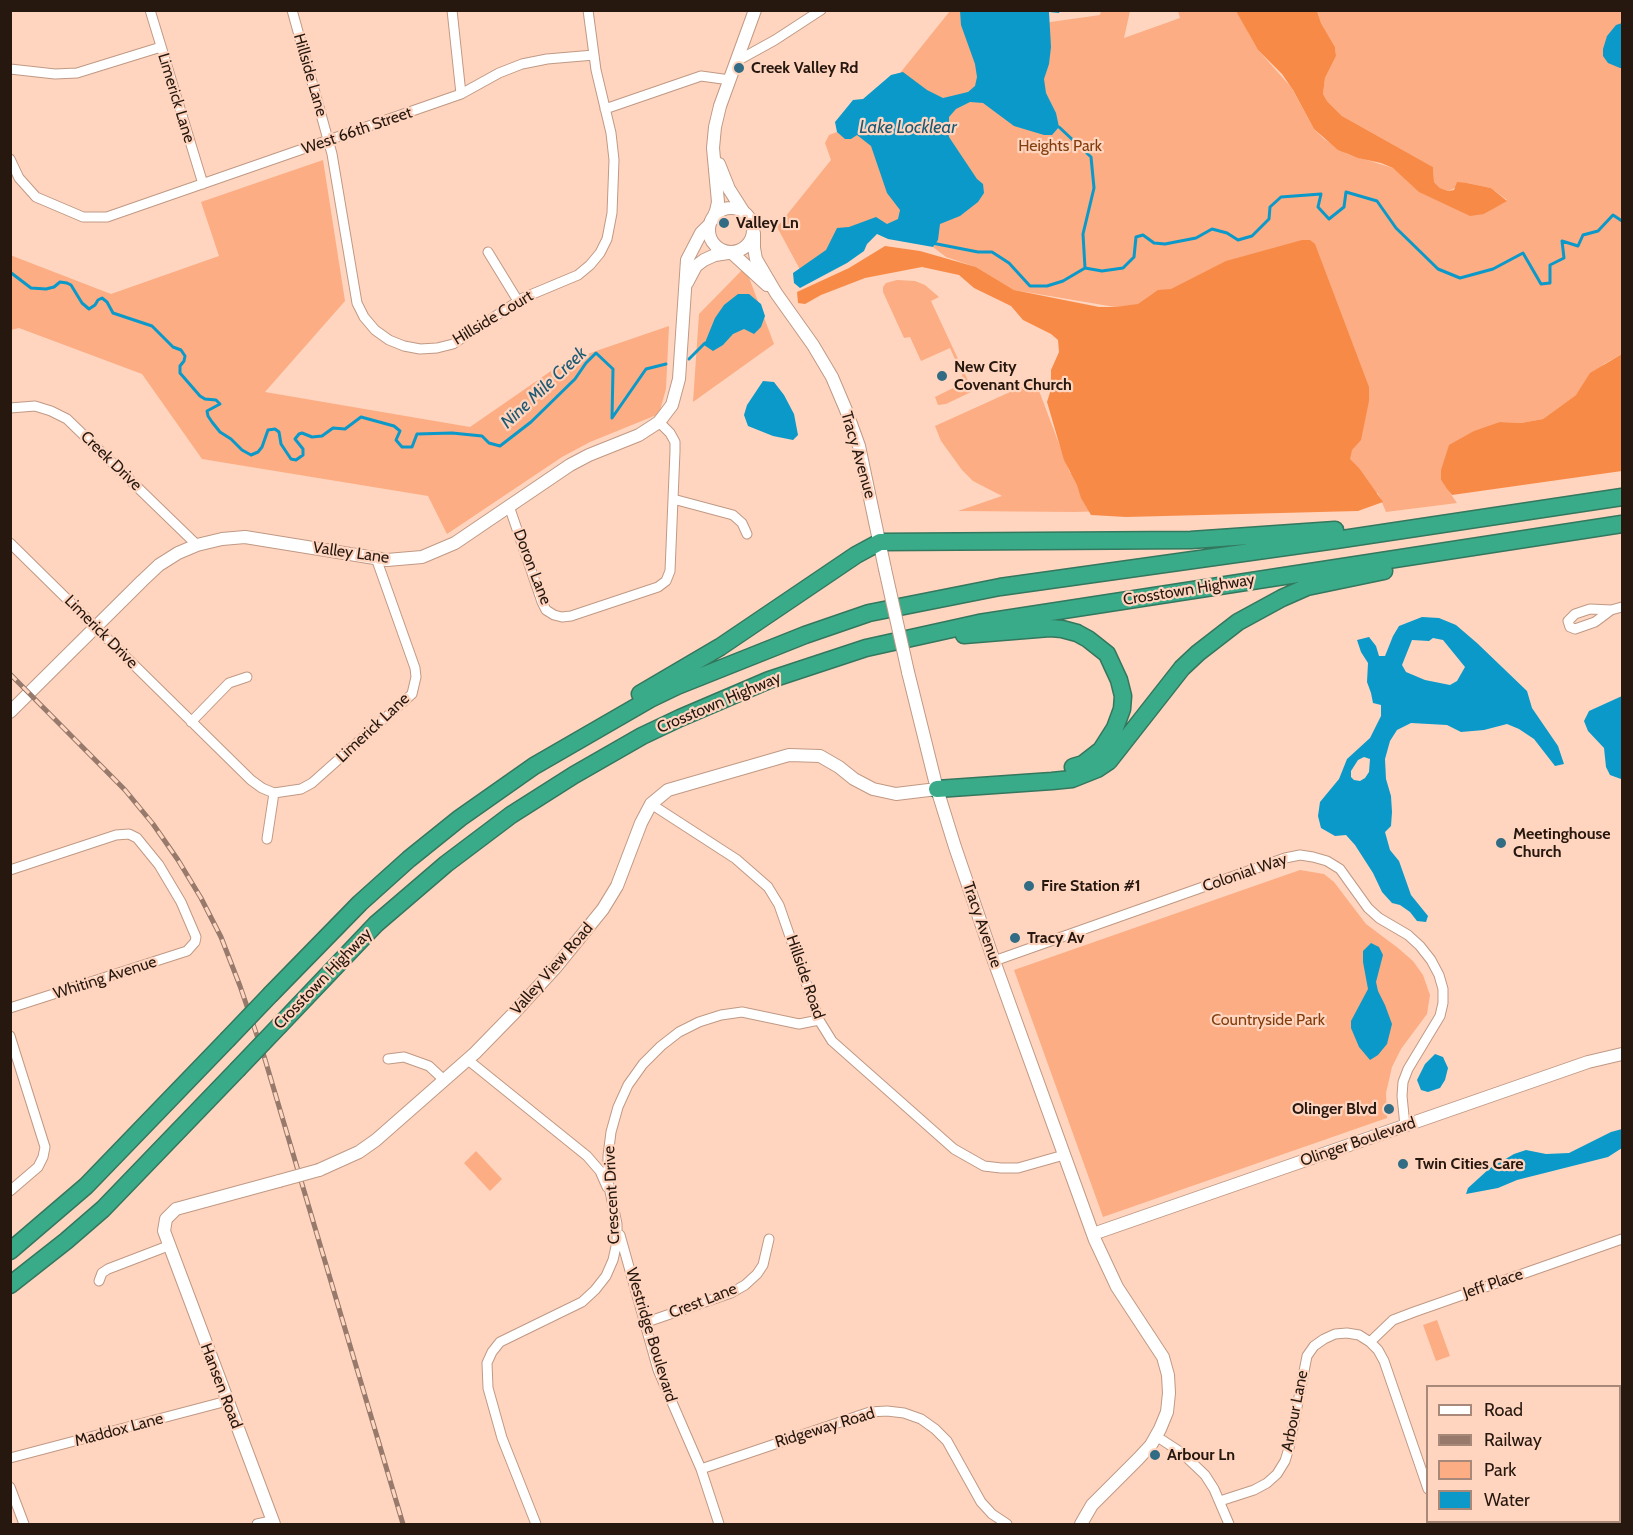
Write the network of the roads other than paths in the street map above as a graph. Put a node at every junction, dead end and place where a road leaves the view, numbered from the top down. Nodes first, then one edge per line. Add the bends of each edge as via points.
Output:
1 (150, 10) edge
2 (292, 10) edge
3 (452, 10) edge
4 (588, 10) edge
5 (755, 10) edge
6 (821, 10) edge
7 (161, 47) junction
8 (594, 55) junction
9 (737, 61) junction
10 (10, 69) edge
11 (730, 80) junction
12 (461, 94) junction
13 (605, 109) junction
14 (329, 140) junction
15 (713, 148) junction
16 (10, 159) edge
17 (203, 184) junction
18 (743, 211) junction
19 (710, 222) junction
20 (754, 233) junction
21 (488, 252) dead end
22 (731, 253) junction
23 (684, 293) junction
24 (777, 293) junction
25 (518, 301) junction
26 (10, 408) edge
27 (659, 422) junction
28 (1623, 497) edge
29 (673, 499) junction
30 (509, 506) junction
31 (1446, 524) junction
32 (1623, 524) edge
33 (747, 534) dead end
34 (1525, 539) junction
35 (880, 542) junction
36 (10, 543) edge
37 (197, 545) junction
38 (376, 558) junction
39 (1623, 607) edge
40 (1611, 610) dead end
41 (96, 627) junction
42 (813, 665) junction
43 (248, 677) dead end
44 (10, 712) edge
45 (191, 722) junction
46 (534, 766) junction
47 (937, 789) junction
48 (274, 793) junction
49 (651, 804) junction
50 (267, 839) dead end
51 (10, 870) edge
52 (994, 961) junction
53 (10, 1008) edge
54 (819, 1020) junction
55 (10, 1036) edge
56 (1623, 1054) edge
57 (388, 1059) dead end
58 (468, 1059) junction
59 (444, 1080) junction
60 (1405, 1126) junction
61 (1064, 1155) junction
62 (10, 1191) edge
63 (613, 1207) junction
64 (1093, 1234) junction
65 (769, 1239) dead end
66 (1623, 1239) edge
67 (168, 1246) junction
68 (10, 1251) edge
69 (99, 1281) dead end
70 (10, 1285) edge
71 (644, 1323) junction
72 (1370, 1342) junction
73 (227, 1401) junction
74 (1156, 1436) junction
75 (10, 1458) edge
76 (1424, 1465) edge
77 (701, 1469) junction
78 (10, 1487) edge
79 (1220, 1501) junction
80 (272, 1523) edge
81 (24, 1524) edge
82 (257, 1524) edge
83 (536, 1524) edge
84 (719, 1524) edge
85 (1007, 1524) edge
86 (1081, 1524) edge
87 (1229, 1524) edge

1 - 7 street, Limerick Lane
2 - 14 street, Hillside Lane
3 - 12 street
4 - 8 street
5 - 9 street
6 - 9 street
7 - 10 street via 77,73
7 - 17 street, Limerick Lane
8 - 12 street, West 66th Street via 522,64
8 - 13 street, Hillside Court
9 - 11 street
11 - 13 street via 701,76
11 - 15 street via 720,106
12 - 14 street, West 66th Street
13 - 25 street, Hillside Court via 614,177 607,239 591,265 578,275
14 - 17 street, West 66th Street
14 - 25 street, Hillside Court via 357,303 375,330 404,346 437,348 467,336
15 - 18 street via 729,189
15 - 19 street via 718,202
16 - 17 street, West 66th Street via 36,197 95,219
18 - 19 street via 722,210
18 - 20 street via 752,220
19 - 22 street via 711,241
19 - 23 street, Valley Lane via 687,260
20 - 22 street via 743,250
20 - 24 street, Tracy Avenue via 756,259
21 - 25 street
22 - 23 street, Valley Lane via 715,255 696,266
22 - 24 street, Tracy Avenue
23 - 27 street, Valley Lane via 679,379 672,405
24 - 35 street, Tracy Avenue via 832,377 846,410 859,446
26 - 37 street, Creek Drive via 35,406 67,419
27 - 29 street via 675,442
27 - 30 street, Valley Lane via 639,435 570,465
28 - 31 highway, Crosstown Highway
29 - 30 street, Doron Lane via 670,571 666,581 658,587 562,617 546,610 542,602
29 - 33 street via 733,515
30 - 38 street, Valley Lane via 440,551 405,560
31 - 35 highway via 1191,540
31 - 46 highway, Crosstown Highway via 1000,587 869,614 676,686
32 - 34 highway, Crosstown Highway
34 - 42 highway, Crosstown Highway via 979,623
34 - 47 highway via 1307,587 1260,610 1238,622 1190,660 1109,761 1097,769 1052,782
35 - 46 highway via 720,647 655,684
35 - 47 street, Tracy Avenue, bridge
36 - 41 street, Limerick Drive
37 - 38 street, Valley Lane via 245,537
37 - 41 street, Valley Lane via 159,565
38 - 48 street, Limerick Lane via 415,668 412,694 312,783 301,789
39 - 40 street
41 - 44 street, Valley Lane
41 - 45 street, Limerick Drive
42 - 47 highway via 962,636 1050,628 1077,633 1107,654 1119,680 1122,709 1115,728 1093,758 1074,767 964,780
42 - 70 highway, Crosstown Highway, bridge via 737,693 642,736 511,815 446,864 376,924 103,1209
43 - 45 street via 229,684
45 - 48 street, Limerick Drive via 251,780
46 - 68 highway, Crosstown Highway, bridge via 460,818 360,903 86,1186
47 - 49 street via 896,794 873,789 820,756 789,755 668,790
47 - 52 street, Tracy Avenue
48 - 50 street
49 - 54 street, Hillside Road via 736,859 768,887 779,905
49 - 58 street, Valley View Road via 621,878 603,909 556,967
51 - 53 street, Whiting Avenue via 129,834 159,865 181,902 194,930 195,942 187,951
52 - 60 street, Colonial Way via 1285,858 1300,855 1327,861 1340,869 1368,908 1420,946 1439,975 1443,996 1440,1016 1403,1082
52 - 61 street, Tracy Avenue
54 - 61 street, Hillside Road via 844,1054 968,1158 984,1166 1018,1168
54 - 63 street, Crescent Drive via 799,1024 742,1011 699,1022 661,1046 628,1085 610,1132
55 - 62 street via 45,1146 38,1167
56 - 60 street, Olinger Boulevard via 1588,1062
57 - 59 street via 404,1057 429,1066
58 - 59 street, Valley View Road
58 - 63 street, Westridge Boulevard via 587,1156 604,1180
59 - 67 street, Valley View Road, bridge via 368,1146 343,1161 169,1213 164,1222
60 - 64 street, Olinger Boulevard
61 - 64 street, Tracy Avenue
63 - 71 street, Westridge Boulevard
63 - 83 street, Crescent Drive via 617,1224 614,1260 595,1290 574,1306 500,1342 487,1363 488,1388 502,1438
64 - 74 street, Tracy Avenue via 1105,1264 1162,1357 1168,1375 1167,1412
65 - 71 street, Crest Lane via 763,1265 745,1285
66 - 72 street, Jeff Place via 1393,1320
67 - 69 street via 108,1269
67 - 73 street, Hansen Road
71 - 77 street, Westridge Boulevard via 668,1396
72 - 76 street via 1384,1361
72 - 79 street, Arbour Lane via 1347,1333 1324,1338 1314,1346 1303,1368 1285,1461 1267,1483
73 - 75 street, Maddox Lane
73 - 80 street, Hansen Road
74 - 79 street via 1194,1463
74 - 86 street, Tracy Avenue via 1092,1504
77 - 84 street, Westridge Boulevard
77 - 85 street, Ridgeway Road via 870,1412 904,1413 928,1424 947,1441 981,1502
78 - 81 street
79 - 87 street
80 - 82 street

